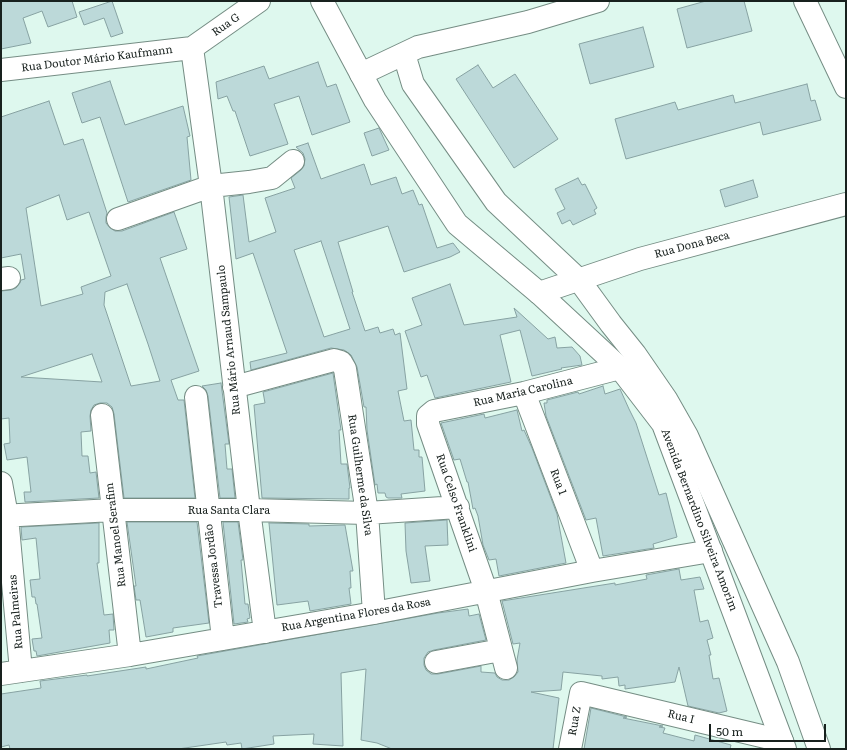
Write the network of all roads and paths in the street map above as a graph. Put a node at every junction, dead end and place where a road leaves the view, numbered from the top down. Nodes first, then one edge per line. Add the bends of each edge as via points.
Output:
1 (259, 1) edge
2 (322, 1) edge
3 (598, 1) edge
4 (805, 1) edge
5 (192, 48) junction
6 (404, 54) junction
7 (1, 70) edge
8 (361, 74) junction
9 (846, 87) edge
10 (294, 161) dead end
11 (211, 186) junction
12 (846, 204) edge
13 (118, 219) dead end
14 (579, 280) junction
15 (539, 293) junction
16 (620, 368) junction
17 (234, 387) junction
18 (524, 393) junction
19 (196, 397) dead end
20 (102, 415) dead end
21 (428, 416) joint
22 (1, 483) edge
23 (458, 507) junction
24 (113, 510) junction
25 (208, 510) junction
26 (249, 510) junction
27 (367, 513) junction
28 (4, 516) edge
29 (711, 551) junction
30 (592, 571) junction
31 (486, 590) junction
32 (374, 613) junction
33 (265, 632) junction
34 (223, 639) junction
35 (130, 655) junction
36 (436, 662) dead end
37 (11, 672) edge
38 (580, 693) joint
39 (784, 745) edge
40 (570, 749) edge
41 (819, 749) edge

1 - 5 street, Rua G
2 - 8 street, Avenida Bernardino Silveira Amorim
3 - 6 street via 528,22 418,47
4 - 9 street
5 - 7 street, Rua Doutor Mário Kaufmann
5 - 11 street, Rua Mário Arnaud Sampaulo
6 - 8 street
6 - 14 street via 413,84 496,202
8 - 15 street, Avenida Bernardino Silveira Amorim via 375,100 457,224
10 - 11 street via 272,178
11 - 13 street
11 - 17 street, Rua Mário Arnaud Sampaulo
12 - 14 street, Rua Dona Beca via 640,259
14 - 15 street, Rua Dona Beca
14 - 41 street via 636,354 687,436 788,662
15 - 16 street, Avenida Bernardino Silveira Amorim
16 - 18 street, Rua Maria Carolina
16 - 29 street, Avenida Bernardino Silveira Amorim via 663,424
17 - 26 street, Rua Mário Arnaud Sampaulo
17 - 27 street, Rua Guilherme da Silva via 334,360 341,362 345,369
18 - 21 street, Rua Maria Carolina via 434,411
18 - 30 street, Rua 1
19 - 25 street, Travessa Jordão
20 - 24 street, Rua Manoel Serafim
21 - 23 street, Rua Celso Franklini via 428,424
22 - 28 street, Rua Palmeiras
23 - 27 street, Rua Santa Clara
23 - 31 street, Rua Celso Franklini
24 - 25 street, Rua Santa Clara
24 - 28 street, Rua Santa Clara
24 - 35 street, Rua Manoel Serafim
25 - 26 street, Rua Santa Clara
25 - 34 street, Travessa Jordão
26 - 27 street, Rua Santa Clara
26 - 33 street, Rua Mário Arnaud Sampaulo
27 - 32 street, Rua Guilherme da Silva
28 - 37 street, Rua Palmeiras
29 - 30 street, Rua Argentina Flores da Rosa
29 - 39 street, Avenida Bernardino Silveira Amorim
30 - 31 street, Rua Argentina Flores da Rosa
31 - 32 street, Rua Argentina Flores da Rosa
31 - 36 street via 504,659
32 - 33 street, Rua Argentina Flores da Rosa
33 - 34 street, Rua Argentina Flores da Rosa
34 - 35 street, Rua Argentina Flores da Rosa
35 - 37 street, Rua Argentina Flores da Rosa
38 - 39 street, Rua I
38 - 40 street, Rua Z

